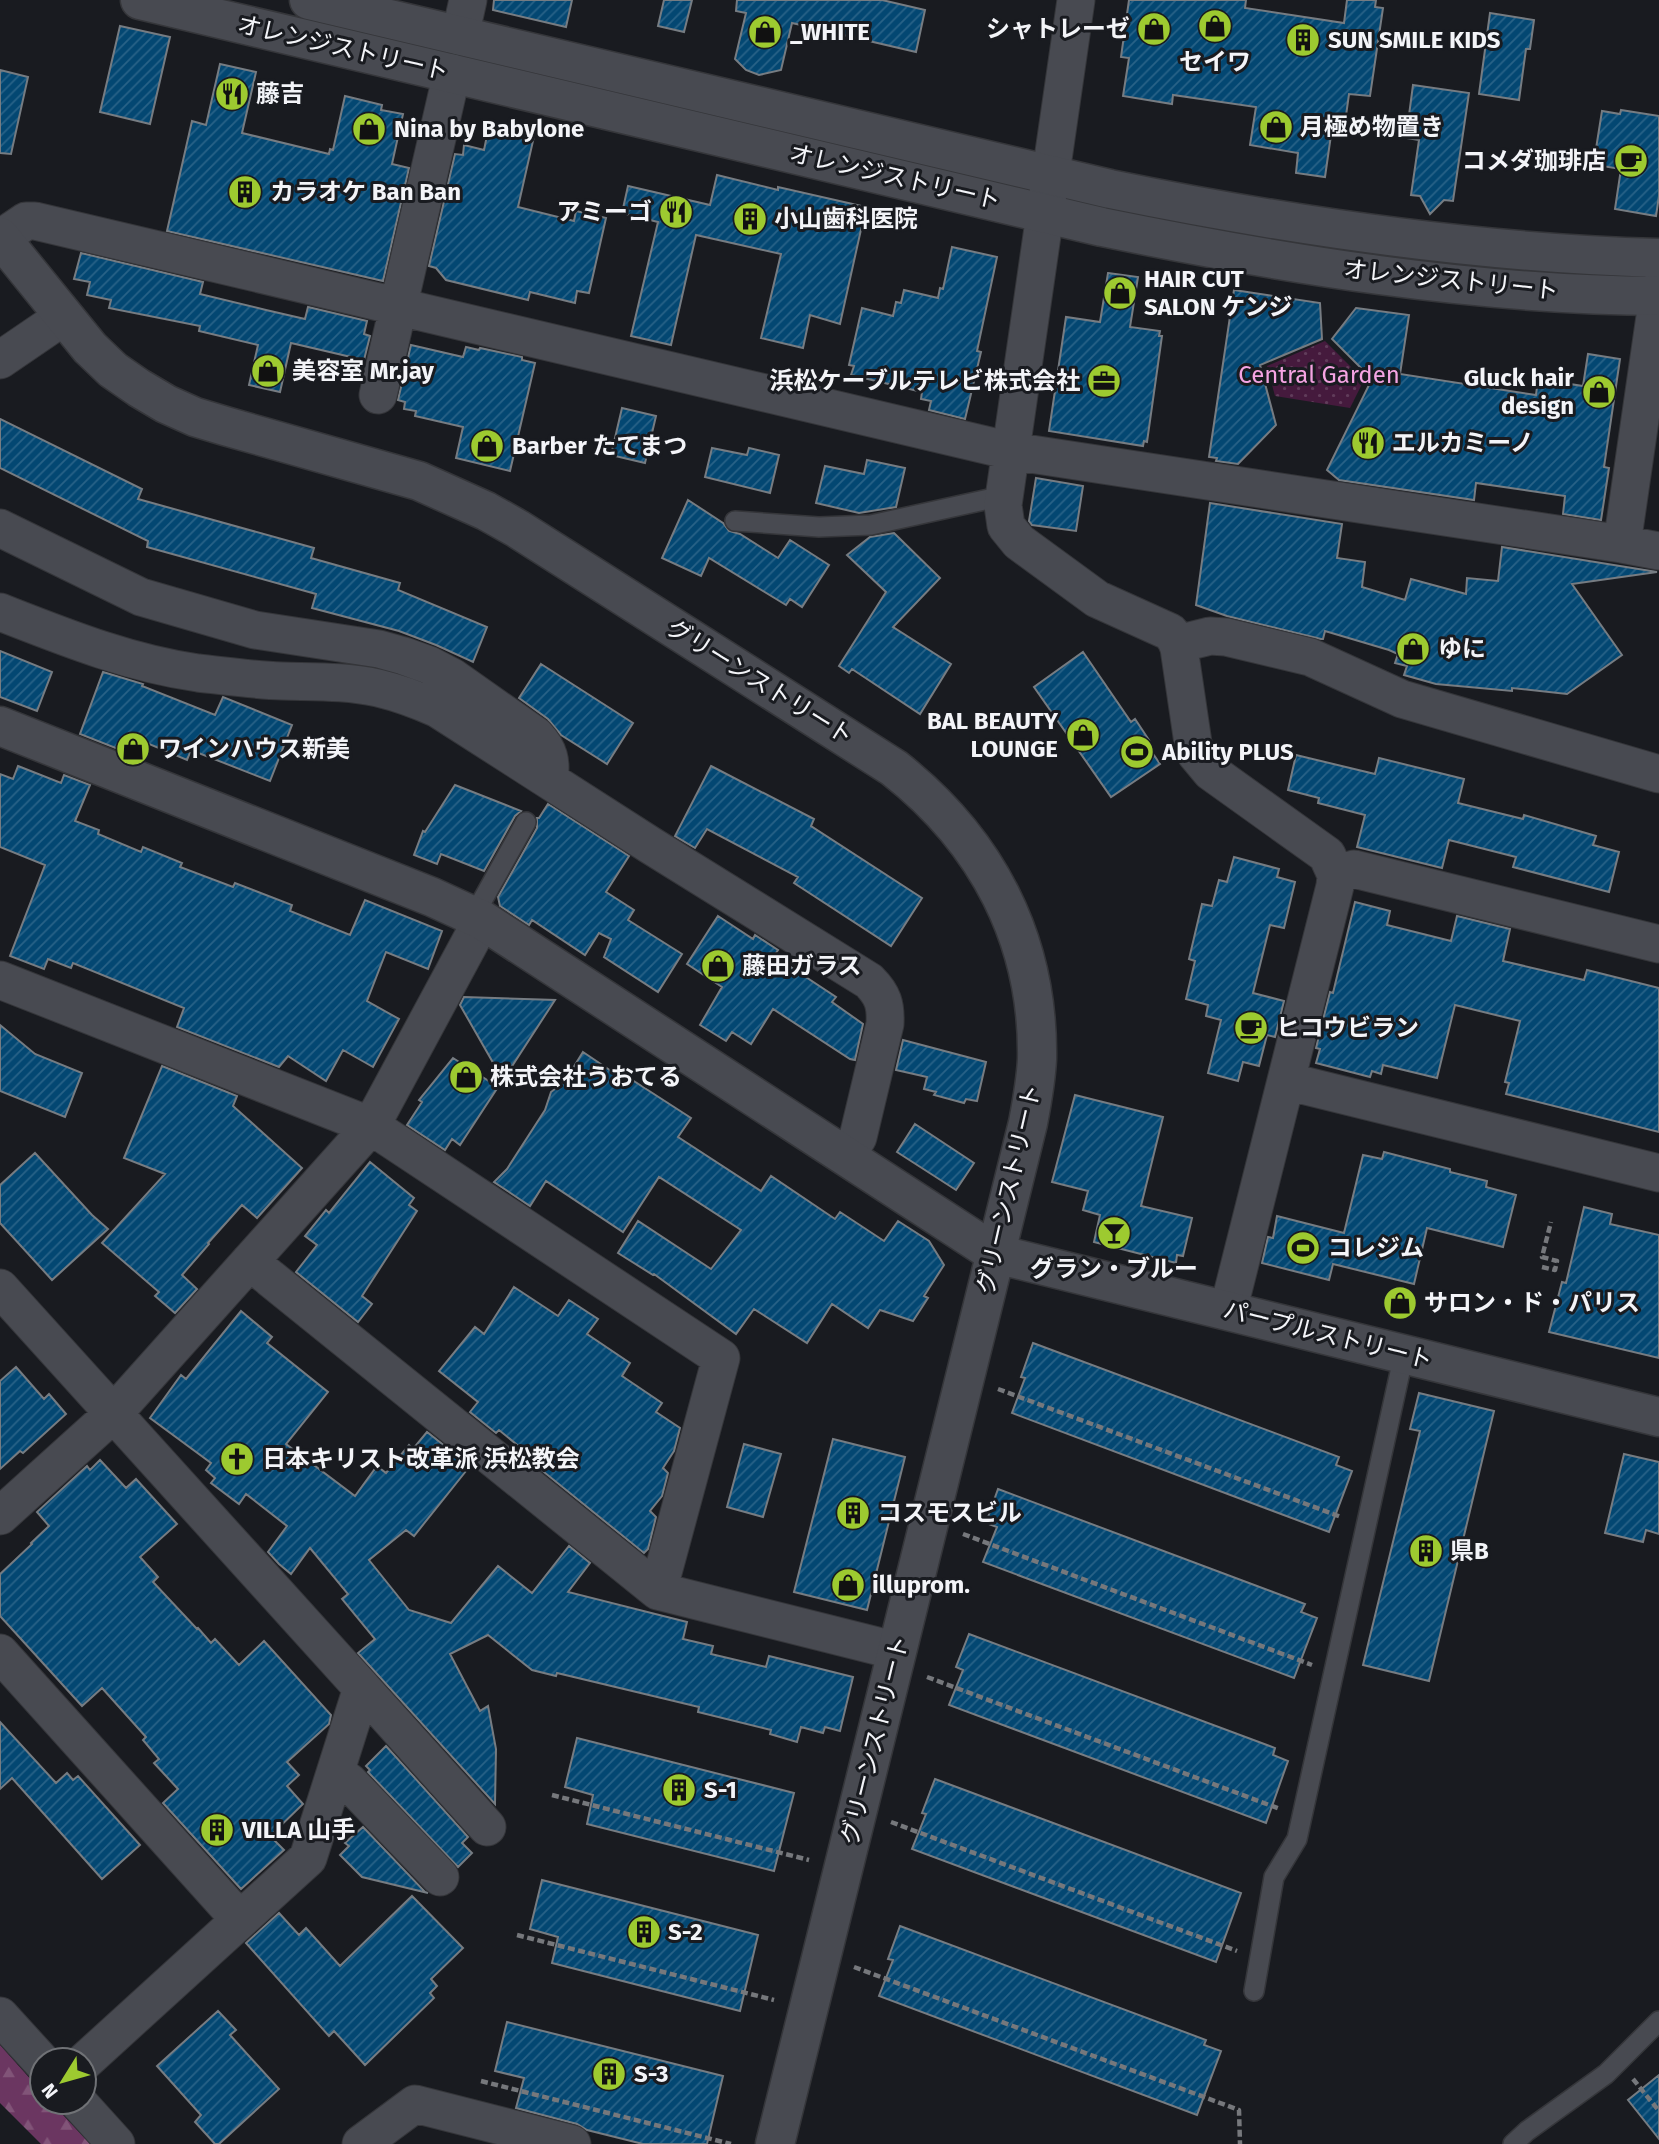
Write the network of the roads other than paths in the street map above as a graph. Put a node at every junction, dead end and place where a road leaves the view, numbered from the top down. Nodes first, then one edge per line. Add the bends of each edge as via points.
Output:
1 (140, 0) edge
2 (309, 0) edge
3 (1076, 0) edge
4 (464, 18) edge
5 (452, 73) junction
6 (1051, 174) junction
7 (1045, 213) junction
8 (1, 238) edge
9 (1659, 258) edge
10 (1659, 294) edge
11 (398, 306) junction
12 (63, 317) junction
13 (0, 360) edge
14 (378, 395) dead end
15 (1011, 451) junction
16 (1003, 502) junction
17 (735, 521) dead end
18 (0, 528) edge
19 (1622, 544) junction
20 (1659, 551) edge
21 (0, 612) edge
22 (1178, 644) junction
23 (0, 726) edge
24 (1659, 774) edge
25 (549, 780) junction
26 (526, 822) dead end
27 (1336, 875) junction
28 (477, 918) junction
29 (1659, 944) edge
30 (0, 980) edge
31 (1286, 1081) junction
32 (371, 1126) junction
33 (846, 1156) junction
34 (1659, 1173) edge
35 (996, 1254) junction
36 (250, 1261) junction
37 (0, 1288) edge
38 (1228, 1311) junction
39 (1404, 1354) junction
40 (114, 1413) junction
41 (1659, 1417) edge
42 (0, 1516) edge
43 (658, 1591) junction
44 (897, 1651) junction
45 (0, 1653) edge
46 (362, 1688) junction
47 (334, 1777) junction
48 (487, 1827) dead end
49 (440, 1877) dead end
50 (240, 1920) junction
51 (1254, 1991) dead end
52 (0, 2016) edge
53 (1659, 2021) edge
54 (28, 2047) edge
55 (98, 2049) edge
56 (91, 2116) edge
57 (527, 2138) edge
58 (116, 2144) edge
59 (361, 2144) edge
60 (572, 2144) edge
61 (775, 2144) edge
62 (1513, 2144) edge

1 - 5 street, オレンジストリート
2 - 4 street, オレンジストリート
3 - 6 street
4 - 6 street, オレンジストリート
5 - 7 street, オレンジストリート
5 - 11 street
6 - 7 street
6 - 9 street, オレンジストリート via 1242,215 1362,234 1510,250
7 - 10 street, オレンジストリート via 1192,245 1371,274 1507,288
7 - 15 street
8 - 11 street via 26,221 36,222
8 - 12 street, グリーンストリート
10 - 19 street
11 - 14 street
11 - 15 street
12 - 13 street
12 - 35 street, グリーンストリート via 113,370 176,408 419,481 486,511 868,751 941,808 995,883 1019,940 1034,1000 1034,1092
15 - 16 street
15 - 19 street
16 - 17 lane via 989,499 858,526
16 - 22 street via 1006,526 1019,542 1097,599 1162,627
18 - 25 street via 141,597 255,630 379,649 429,665 536,736 547,748 552,764
19 - 20 street
21 - 25 street via 152,664 236,678 375,687 407,696 438,709
22 - 24 street via 1226,637 1310,657 1402,699
22 - 27 street via 1193,743 1202,764 1327,855
23 - 28 street, パープルストリート
25 - 33 street via 869,981 881,993 886,1024 858,1137
26 - 28 lane
27 - 29 street via 1354,869
27 - 31 street
28 - 32 street
28 - 33 street, パープルストリート
30 - 32 street
31 - 34 street
31 - 38 street
32 - 36 street
32 - 43 street via 721,1358
33 - 35 street, パープルストリート
35 - 38 street, パープルストリート
35 - 44 street, グリーンストリート
36 - 40 street
36 - 43 street
37 - 40 street
38 - 39 street, パープルストリート
39 - 41 street, パープルストリート
39 - 51 lane via 1297,1839 1274,1877
40 - 42 street
40 - 46 street
43 - 44 street
44 - 61 street, グリーンストリート
45 - 50 street
46 - 47 street
46 - 48 street
47 - 49 street via 348,1781
47 - 50 street via 309,1858
50 - 55 street
52 - 54 street
53 - 62 lane via 1592,2085
56 - 58 street
57 - 59 street via 415,2105
57 - 60 street

